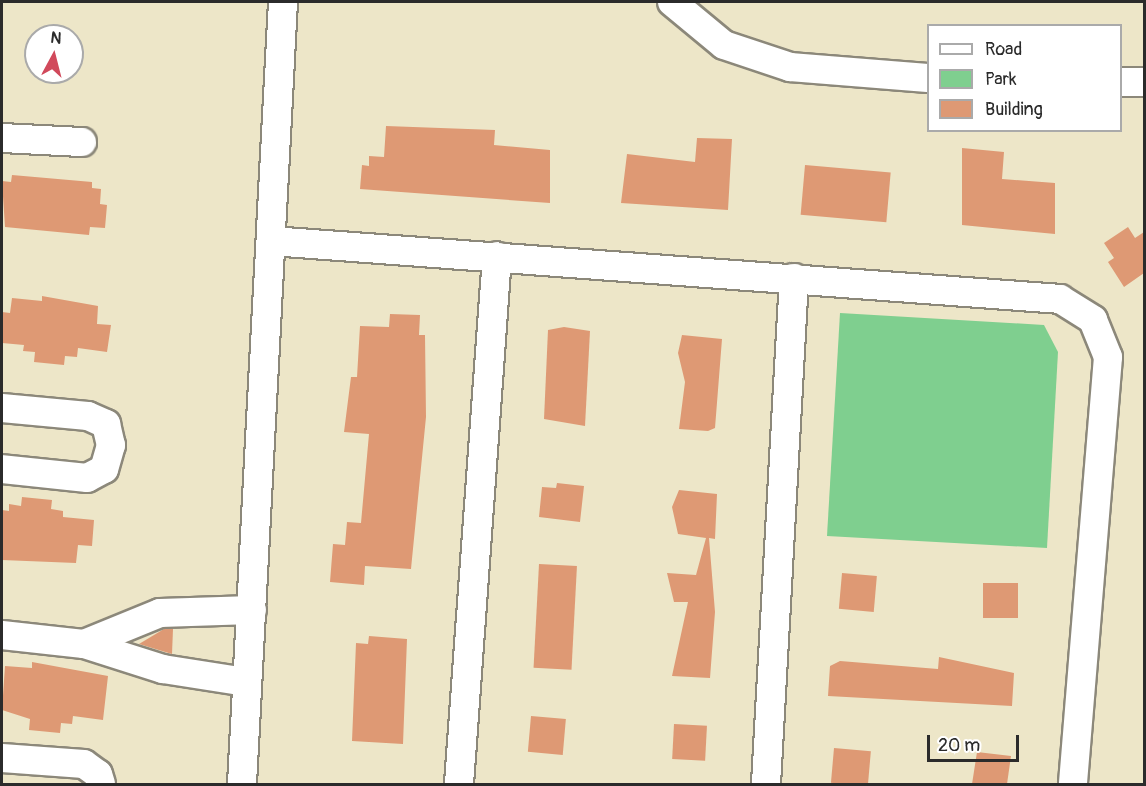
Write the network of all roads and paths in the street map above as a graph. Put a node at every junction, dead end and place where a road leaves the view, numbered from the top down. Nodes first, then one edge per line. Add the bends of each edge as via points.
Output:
1 (283, 2) edge
2 (672, 2) edge
3 (927, 78) edge
4 (1122, 82) edge
5 (1144, 82) edge
6 (2, 138) edge
7 (82, 142) dead end
8 (271, 241) junction
9 (497, 256) junction
10 (794, 278) junction
11 (2, 408) edge
12 (2, 469) edge
13 (252, 610) junction
14 (2, 635) edge
15 (84, 644) junction
16 (246, 682) junction
17 (2, 758) edge
18 (101, 784) edge
19 (242, 784) edge
20 (459, 784) edge
21 (766, 784) edge
22 (1073, 784) edge

1 - 8 street
2 - 3 street via 724,45 790,67
4 - 5 street
6 - 7 street
8 - 9 street
8 - 13 street
9 - 10 street
9 - 20 street
10 - 21 street
10 - 22 street via 1060,299 1093,320 1108,357
11 - 12 street via 88,416 106,424 111,446 104,469 87,478
13 - 15 street via 160,613
13 - 16 street
14 - 15 street
15 - 16 street via 164,669
16 - 19 street
17 - 18 street via 84,764 98,774

